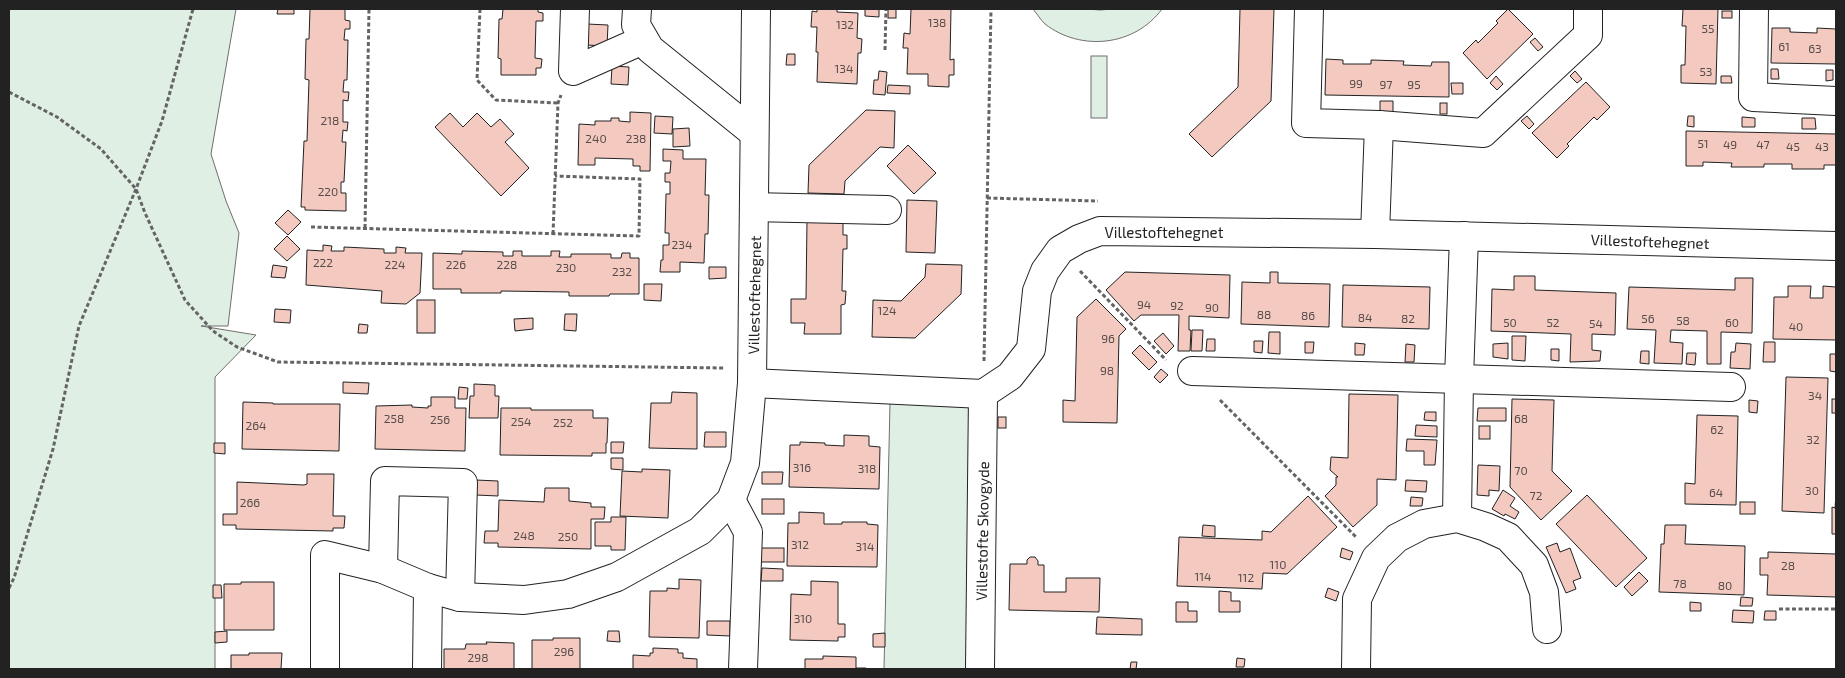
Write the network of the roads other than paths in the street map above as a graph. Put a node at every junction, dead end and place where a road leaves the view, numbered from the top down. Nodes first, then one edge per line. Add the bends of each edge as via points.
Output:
1 (575, 9) edge
2 (637, 9) edge
3 (756, 9) edge
4 (1309, 9) edge
5 (1588, 9) edge
6 (1754, 9) edge
7 (644, 40) junction
8 (1836, 101) edge
9 (1379, 125) junction
10 (754, 133) junction
11 (755, 206) junction
12 (887, 210) dead end
13 (1375, 234) junction
14 (1464, 236) junction
15 (1836, 246) edge
16 (1192, 372) road end
17 (752, 376) junction
18 (1458, 379) junction
19 (1731, 387) dead end
20 (983, 394) junction
21 (731, 500) junction
22 (1457, 518) junction
23 (383, 569) junction
24 (428, 588) junction
25 (460, 597) junction
26 (1547, 628) dead end
27 (325, 669) edge
28 (427, 669) edge
29 (743, 669) edge
30 (980, 669) edge
31 (1356, 669) edge

1 - 7 street via 573,71
2 - 7 street via 636,25
3 - 10 street, Villestoftehegnet
4 - 9 street via 1306,123
5 - 9 street via 1588,35 1483,133
6 - 8 street via 1754,97
7 - 10 street via 650,49
9 - 13 street
10 - 11 street, Villestoftehegnet
11 - 12 street
11 - 17 street, Villestoftehegnet
13 - 14 street, Villestoftehegnet
13 - 20 street, Villestoftehegnet via 1100,232 1079,239 1060,250 1045,271 1037,291 1031,349 1010,376
14 - 15 street, Villestoftehegnet
14 - 18 street
16 - 18 street
17 - 20 street
17 - 21 street, Villestoftehegnet via 746,464
18 - 19 street
18 - 22 street
20 - 30 street, Villestofte Skovgyde
21 - 25 street, Villestoftehegnet via 700,531 617,577 568,594 524,600
21 - 29 street via 748,532
22 - 26 street via 1508,537 1534,565 1544,592
22 - 31 street via 1424,524 1397,538 1376,558 1357,599
23 - 24 street, Villestoftehegnet
23 - 25 street via 385,481 463,483
23 - 27 street, Villestoftehegnet via 325,554
24 - 25 street, Villestoftehegnet
24 - 28 street

